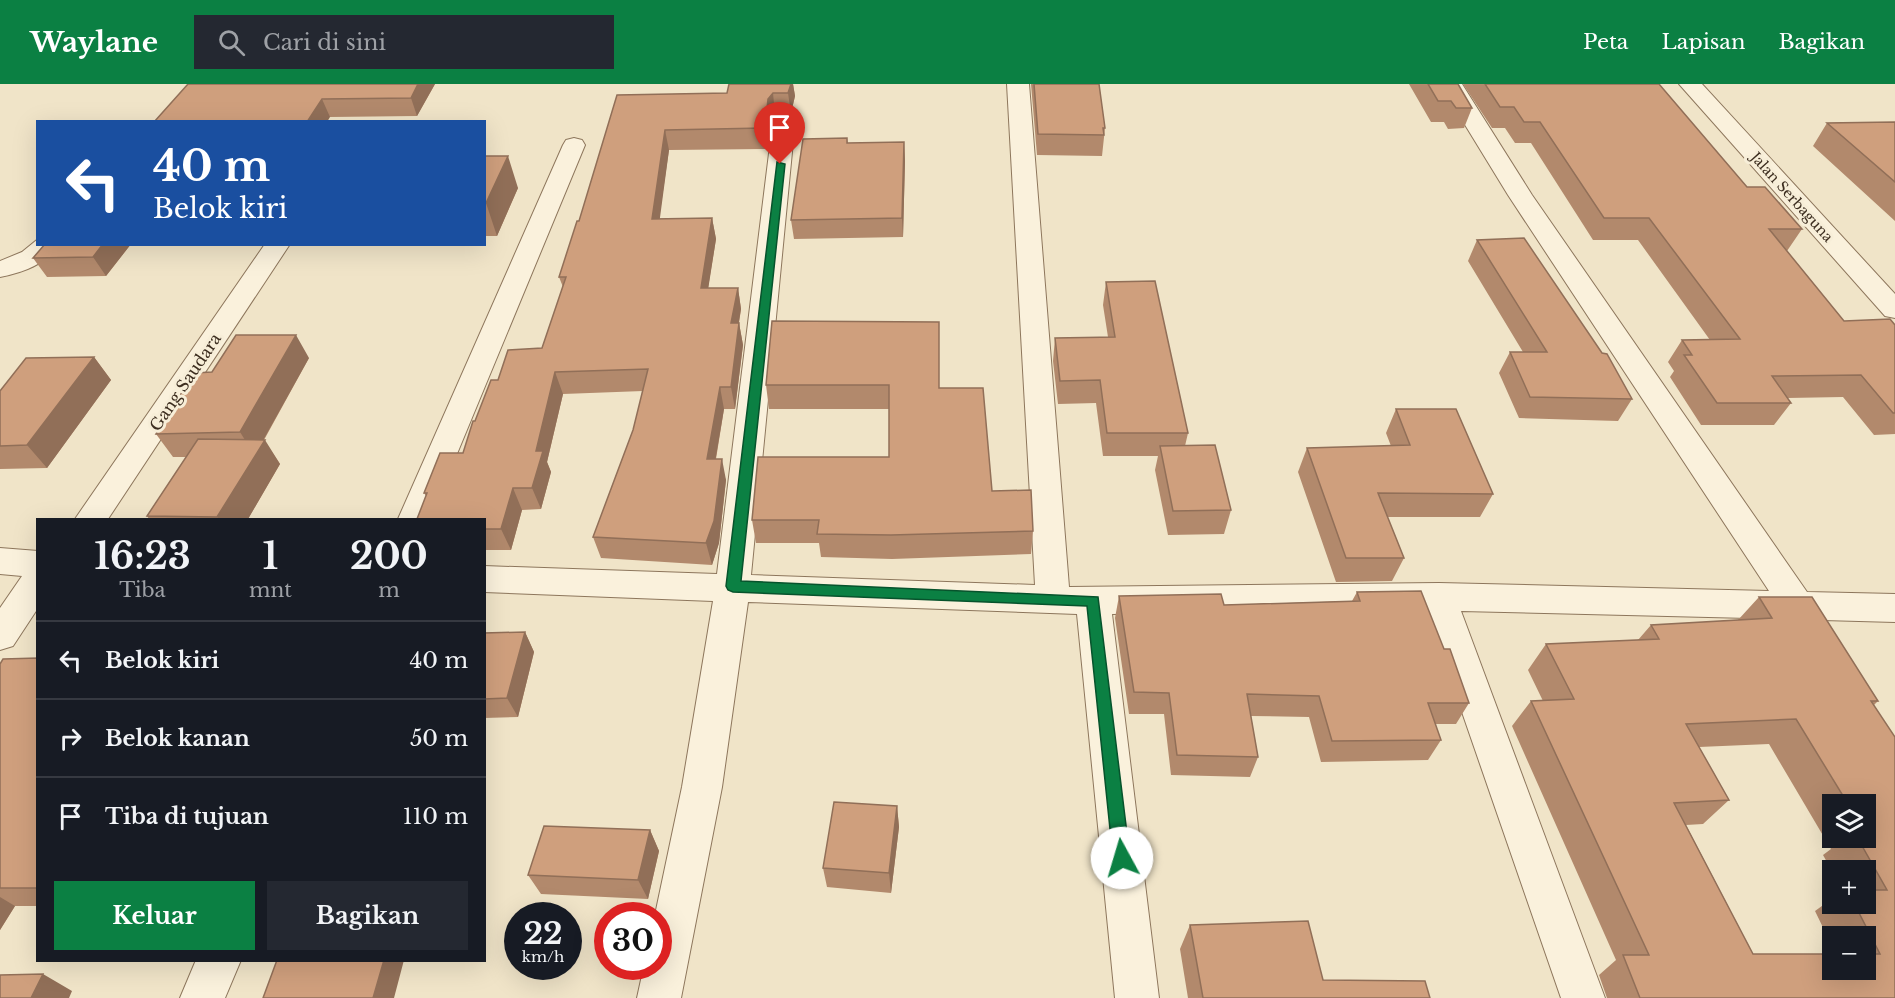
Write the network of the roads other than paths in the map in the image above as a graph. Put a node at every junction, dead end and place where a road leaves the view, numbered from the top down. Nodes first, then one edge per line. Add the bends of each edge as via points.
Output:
1 (1018, 84) edge
2 (1450, 84) edge
3 (1690, 84) edge
4 (784, 121) dead end
5 (574, 145) dead end
6 (45, 246) edge
7 (277, 246) edge
8 (0, 269) edge
9 (1895, 310) edge
10 (92, 518) edge
11 (414, 518) edge
12 (0, 561) edge
13 (36, 564) edge
14 (486, 579) edge
15 (36, 582) edge
16 (733, 586) junction
17 (1439, 597) junction
18 (1053, 598) junction
19 (1093, 601) junction
20 (1797, 606) junction
21 (1895, 608) edge
22 (0, 636) edge
23 (1822, 645) edge
24 (218, 962) edge
25 (202, 998) edge
26 (659, 998) edge
27 (1137, 998) edge
28 (1583, 998) edge

1 - 18 street
2 - 20 street via 1520,195
3 - 9 street, Jalan Serbaguna
4 - 16 street
5 - 11 street
6 - 8 street via 36,257
7 - 10 street, Gang Saudara
12 - 13 street
14 - 16 street
15 - 22 street
16 - 18 street
16 - 26 street via 702,787
17 - 19 street
17 - 20 street
17 - 28 street
18 - 19 street
19 - 27 street
20 - 21 street
20 - 23 street
24 - 25 street

